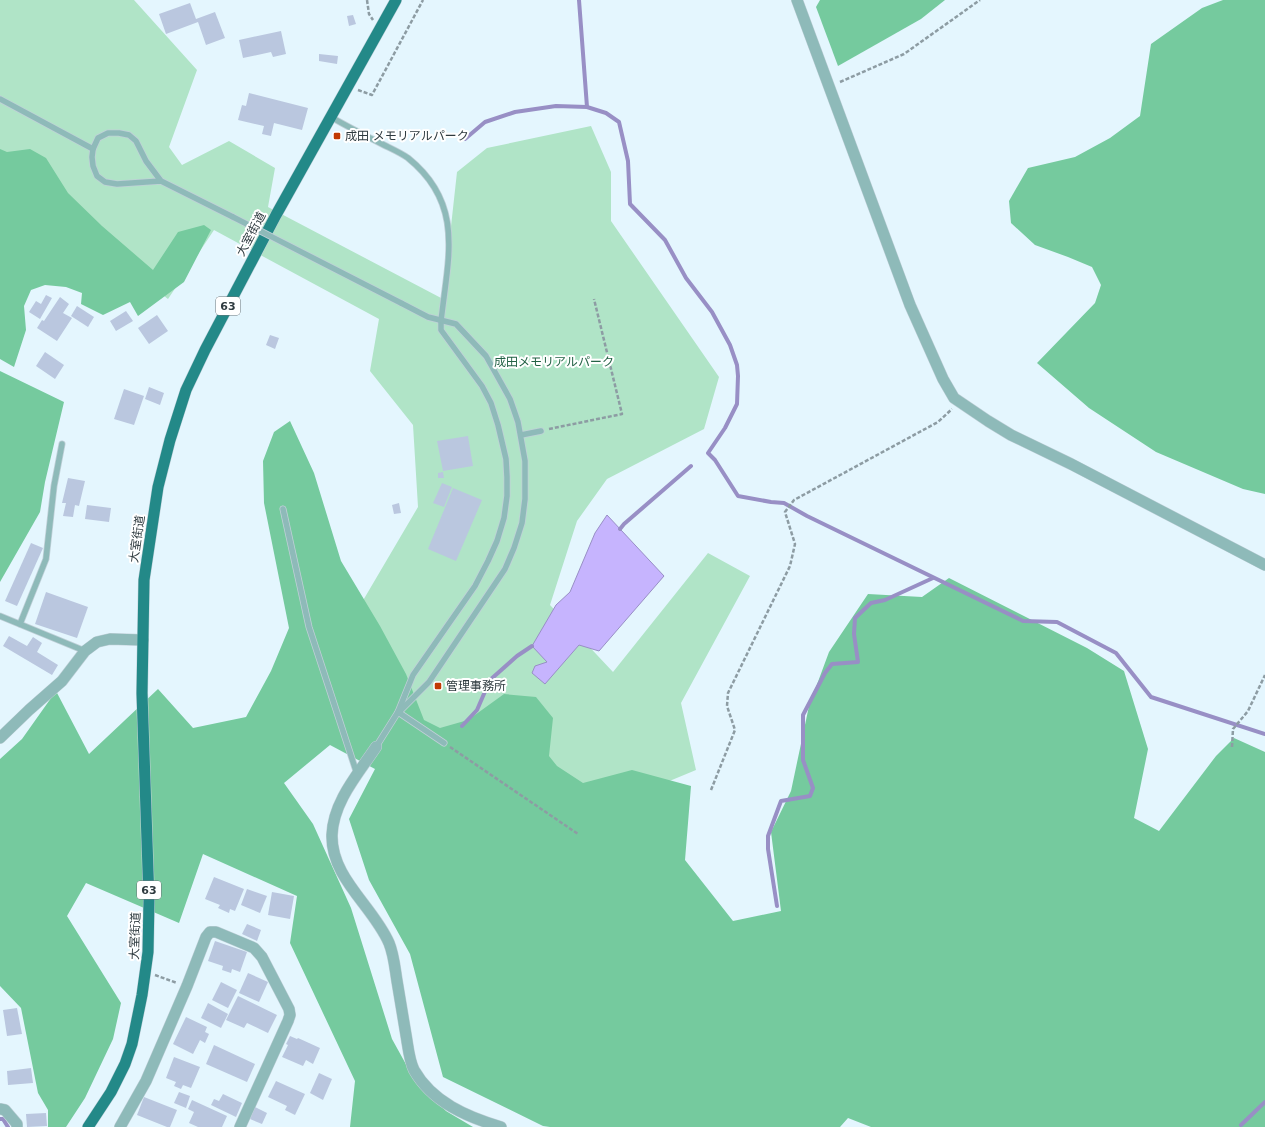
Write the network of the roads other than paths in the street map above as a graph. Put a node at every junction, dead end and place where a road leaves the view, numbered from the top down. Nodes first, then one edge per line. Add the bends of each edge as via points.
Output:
1 (396, 0) edge
2 (797, 0) edge
3 (0, 99) edge
4 (330, 117) junction
5 (93, 148) junction
6 (161, 181) junction
7 (441, 321) junction
8 (541, 431) road end
9 (521, 435) junction
10 (62, 444) dead end
11 (283, 509) dead end
12 (1265, 565) edge
13 (0, 616) edge
14 (20, 624) junction
15 (144, 640) junction
16 (85, 651) junction
17 (398, 712) junction
18 (0, 738) edge
19 (444, 743) road end
20 (376, 747) joint
21 (357, 775) junction
22 (0, 1109) edge
23 (16, 1127) edge
24 (88, 1127) edge
25 (120, 1127) edge
26 (240, 1127) edge
27 (501, 1127) edge

1 - 4 main road, 大室街道 / 63
2 - 12 street via 910,305 954,398 1011,435
3 - 5 lane
4 - 7 lane via 407,157 427,175 440,196 447,217 450,243
4 - 15 main road, 大室街道 / 63 via 268,230 186,390 158,487 144,580
5 - 6 lane via 93,166 97,176 105,182 117,184
5 - 6 lane via 98,138 108,133 129,135 136,141 146,161
6 - 7 lane, bridge via 428,317
7 - 9 lane via 456,324 486,356 510,399
7 - 17 lane via 442,330 482,386 491,404 506,459 507,496 502,524 488,561 475,586 413,675
8 - 9 lane
9 - 17 lane via 525,461 525,499 522,522 505,569 429,682
10 - 14 lane via 54,486 46,559
11 - 21 lane via 309,627
13 - 14 lane
14 - 16 lane
15 - 16 street via 110,639 97,642
15 - 24 main road, 大室街道 / 63 via 142,694 149,900 148,952 132,1044 111,1092
16 - 18 street via 62,681
17 - 19 lane
17 - 20 lane
20 - 21 street
21 - 27 street via 335,814 332,835 334,856 340,870 382,929 389,944 414,1070 440,1099 458,1111 479,1121
22 - 23 street via 5,1110 17,1124
25 - 26 street via 146,1081 210,932 216,932 254,948 262,957 290,1015

